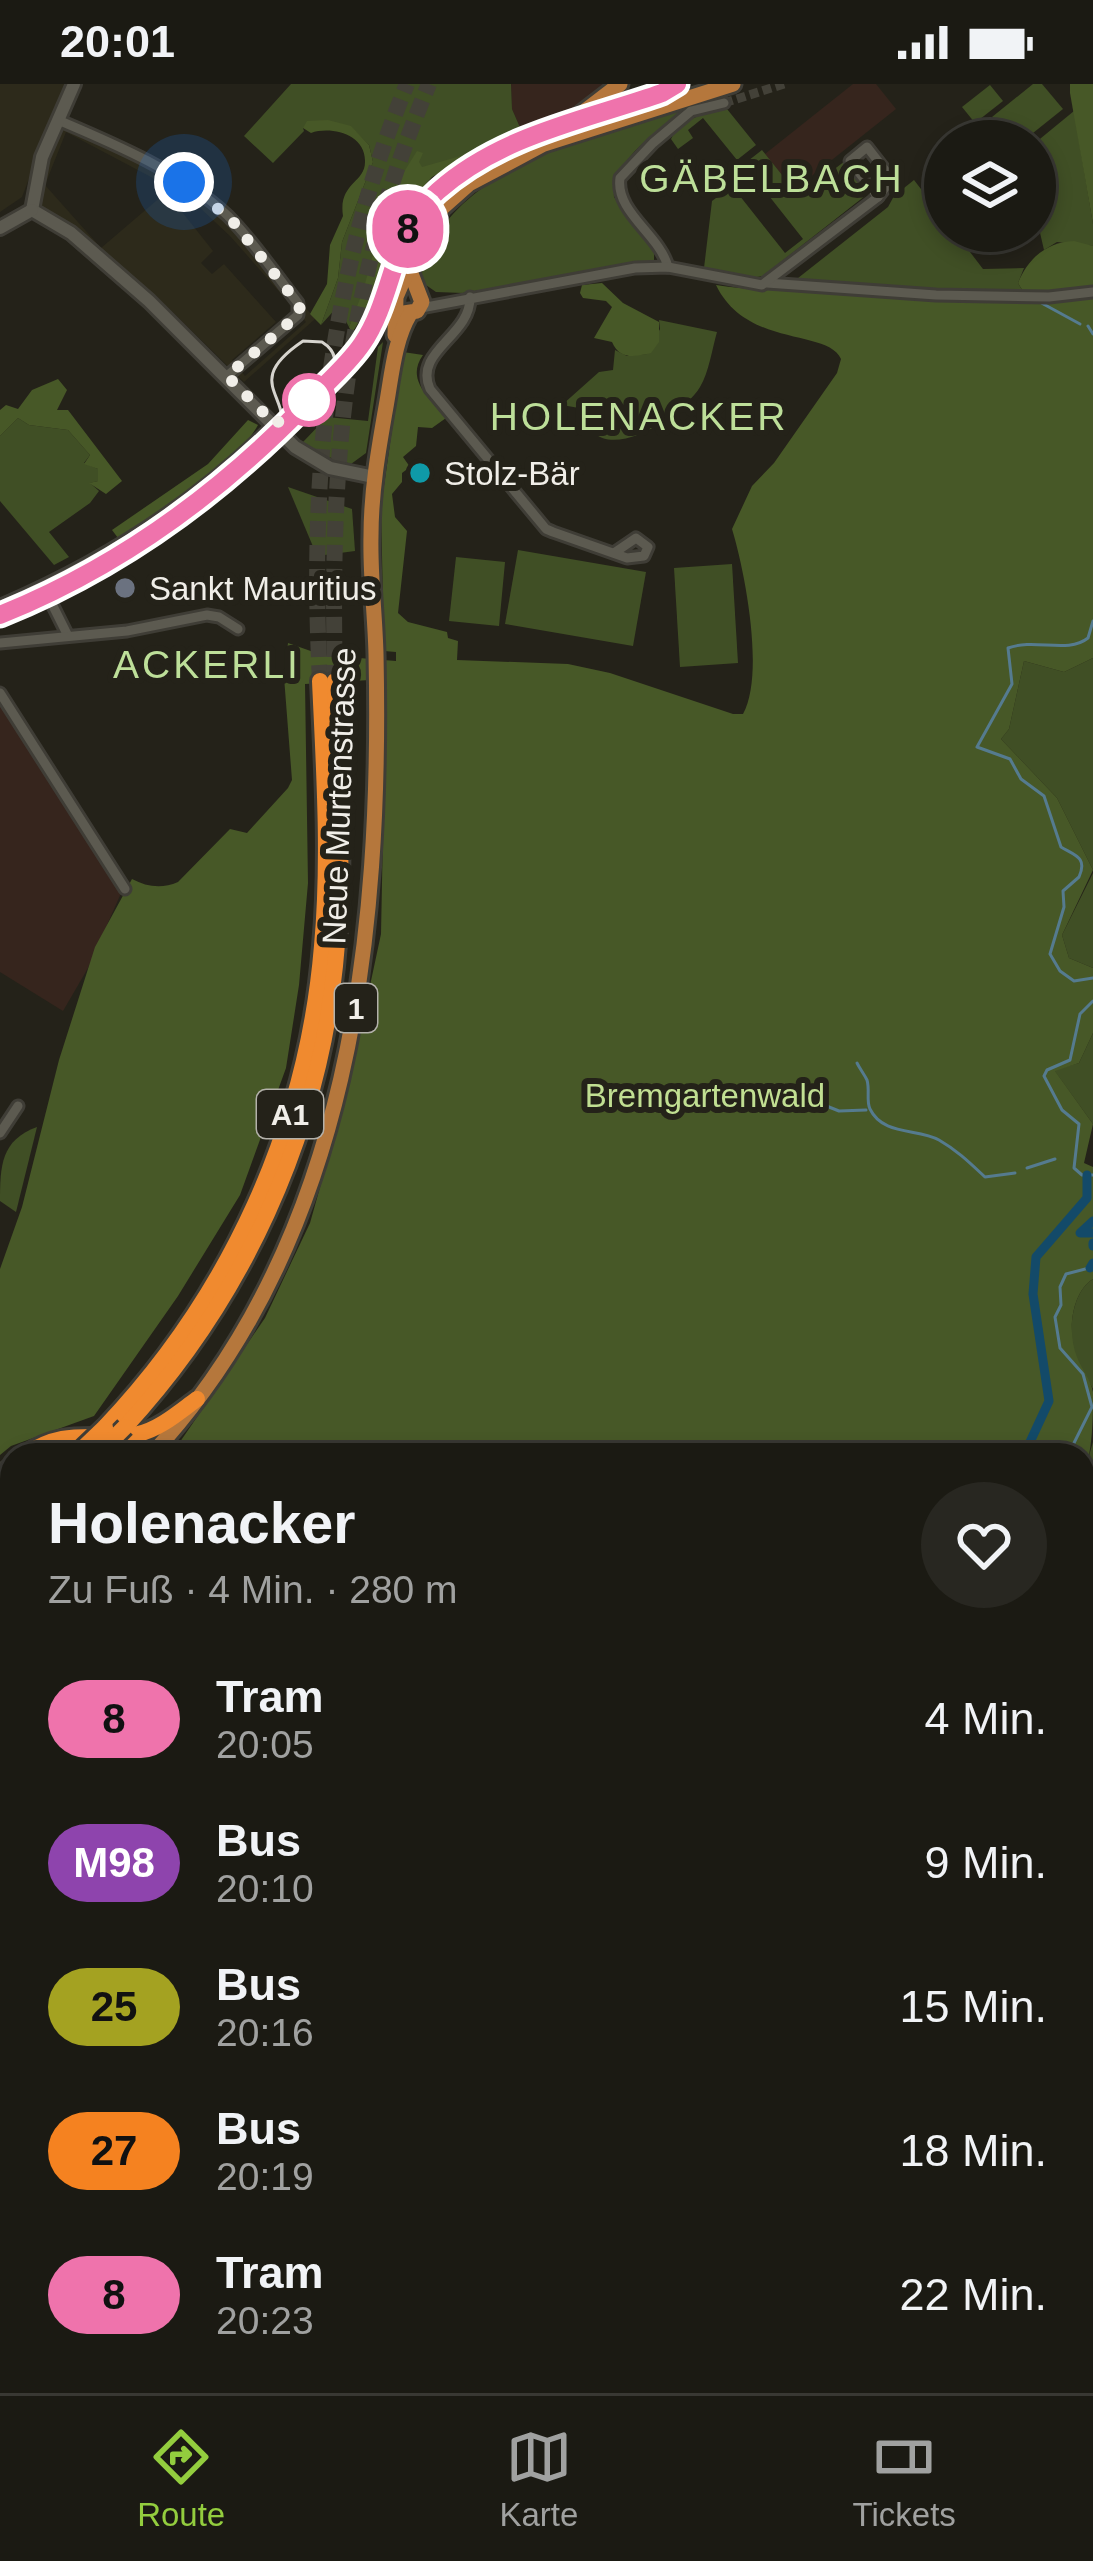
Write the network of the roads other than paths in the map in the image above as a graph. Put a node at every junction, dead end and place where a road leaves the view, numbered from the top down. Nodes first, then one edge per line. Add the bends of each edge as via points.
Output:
1 (74, 84) edge
2 (620, 84) edge
3 (734, 84) tunnel mouth
4 (724, 103) tunnel mouth
5 (58, 120) junction
6 (544, 144) junction
7 (878, 197) junction
8 (32, 209) junction
9 (0, 228) edge
10 (668, 267) junction
11 (767, 283) junction
12 (1093, 292) edge
13 (465, 298) junction
14 (411, 302) junction
15 (227, 376) junction
16 (275, 424) junction
17 (374, 477) junction
18 (614, 553) dead end
19 (44, 588) junction
20 (0, 607) edge
21 (238, 628) dead end
22 (68, 636) junction
23 (0, 643) edge
24 (0, 693) edge
25 (125, 889) dead end
26 (18, 1106) dead end
27 (0, 1133) edge
28 (196, 1399) junction
29 (180, 1422) junction
30 (55, 1440) junction
31 (49, 1443) edge
32 (91, 1443) edge
33 (93, 1443) edge
34 (100, 1443) edge
35 (162, 1443) edge
36 (168, 1443) edge

1 - 5 street
2 - 6 main road, 1
3 - 6 main road, 1
4 - 10 street via 691,111 618,182
5 - 8 street
5 - 15 street via 212,202 298,303 299,313
6 - 14 main road, 1 via 456,194 426,232 410,272
7 - 7 street via 892,179 867,148 850,161
7 - 11 street
8 - 9 street
8 - 15 street via 106,262
10 - 11 street
10 - 13 street
11 - 12 street via 913,294
13 - 14 street
13 - 18 street via 470,315 428,362 430,389 539,524
14 - 17 main road, Neue Murtenstrasse / 1
15 - 16 street
16 - 17 street via 315,461
16 - 19 street via 183,504
17 - 28 main road, Neue Murtenstrasse / 1 via 372,836 349,1047 293,1232 254,1312
19 - 20 street
19 - 22 street
21 - 22 street via 206,615
22 - 23 street
24 - 25 street
26 - 27 street
28 - 29 main road, Neue Murtenstrasse / 1
28 - 30 highway via 136,1434
29 - 35 main road, Neue Murtenstrasse / 1
29 - 36 main road, Neue Murtenstrasse / 1
30 - 31 highway
30 - 32 highway
33 - 34 highway, A1, bridge via 219,1276 293,1104 323,942 327,681 339,920 308,1106 231,1284 177,1365 125,1427

